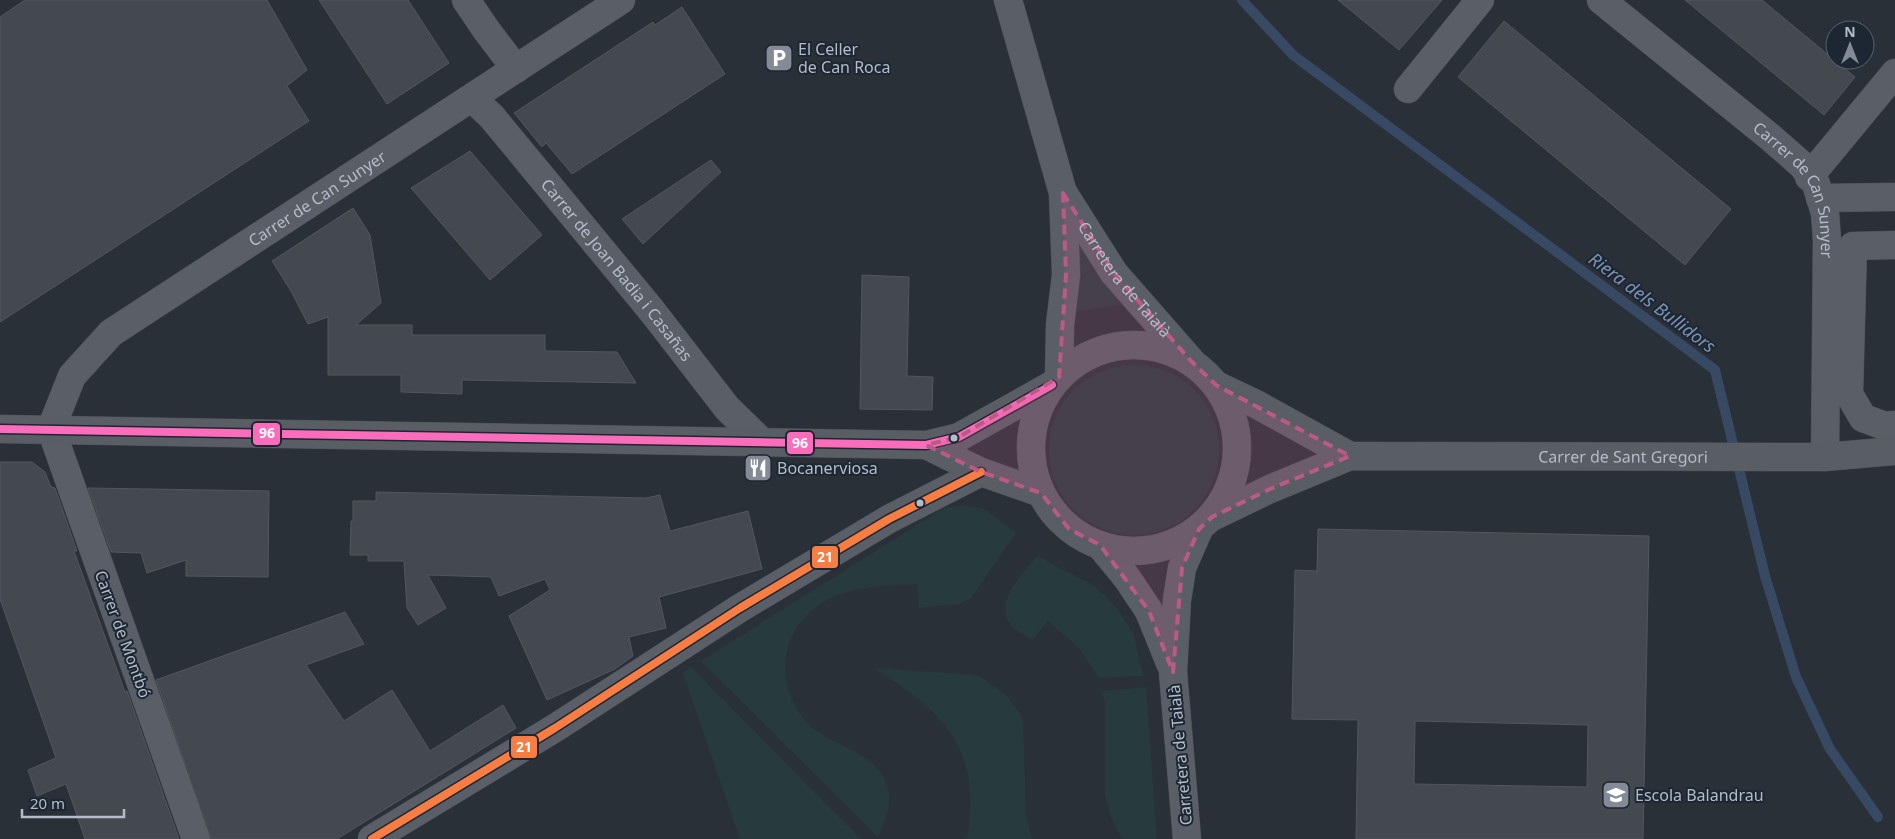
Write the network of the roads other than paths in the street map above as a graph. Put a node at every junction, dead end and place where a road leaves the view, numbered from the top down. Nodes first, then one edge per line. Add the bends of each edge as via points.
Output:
1 (466, 0) edge
2 (621, 0) edge
3 (1008, 0) edge
4 (1480, 0) edge
5 (1601, 0) edge
6 (516, 69) junction
7 (1895, 73) edge
8 (1408, 89) dead end
9 (472, 98) junction
10 (1815, 187) junction
11 (1063, 193) junction
12 (1895, 197) edge
13 (1895, 245) edge
14 (1191, 361) junction
15 (1055, 381) junction
16 (1216, 385) junction
17 (1895, 425) edge
18 (0, 429) edge
19 (51, 429) junction
20 (761, 441) junction
21 (926, 445) junction
22 (1895, 451) edge
23 (1350, 456) junction
24 (1825, 457) junction
25 (981, 472) junction
26 (1041, 493) junction
27 (1206, 523) junction
28 (1100, 545) junction
29 (1173, 672) junction
30 (196, 839) edge
31 (372, 839) edge
32 (1187, 839) edge

1 - 6 street
2 - 6 street, Carrer de Can Sunyer
3 - 11 street, Carretera de Taialà
4 - 8 street
5 - 10 street, Carrer de Can Sunyer via 1770,137 1802,165
6 - 9 street, Carrer de Can Sunyer
7 - 10 street
9 - 19 street, Carrer de Can Sunyer via 111,333 72,376
9 - 20 street, Carrer de Joan Badia i Casañas via 492,117 646,304 727,408
10 - 12 street
10 - 24 street, Carrer de Can Sunyer via 1825,213 1827,240
11 - 14 street, Carretera de Taialà via 1114,273
11 - 15 street, Carretera de Taialà via 1066,275
13 - 17 street via 1853,246 1849,394 1862,418 1885,426
14 - 15 main road via 1170,351 1148,346 1111,347 1081,359
14 - 16 main road
15 - 21 main road via 959,437
15 - 26 main road, Carrer de Sant Gregori via 1043,400 1031,432 1031,461
16 - 23 main road, Carrer de Sant Gregori
16 - 27 main road via 1236,426 1238,453 1232,482 1222,503
18 - 19 main road
19 - 20 main road
19 - 30 street, Carrer de Montbó
20 - 21 main road
21 - 25 main road
22 - 24 main road, Carrer de Sant Gregori
23 - 24 main road, Carrer de Sant Gregori
23 - 27 main road, Carrer de Sant Gregori via 1270,489
25 - 26 main road
25 - 31 street via 888,518
26 - 28 main road, Carrer de Sant Gregori via 1069,529
27 - 28 main road, Carrer de Sant Gregori via 1179,541 1153,549 1134,551
27 - 29 street, Carretera de Taialà via 1182,568
28 - 29 street, Carretera de Taialà via 1149,611
29 - 32 street, Carretera de Taialà

